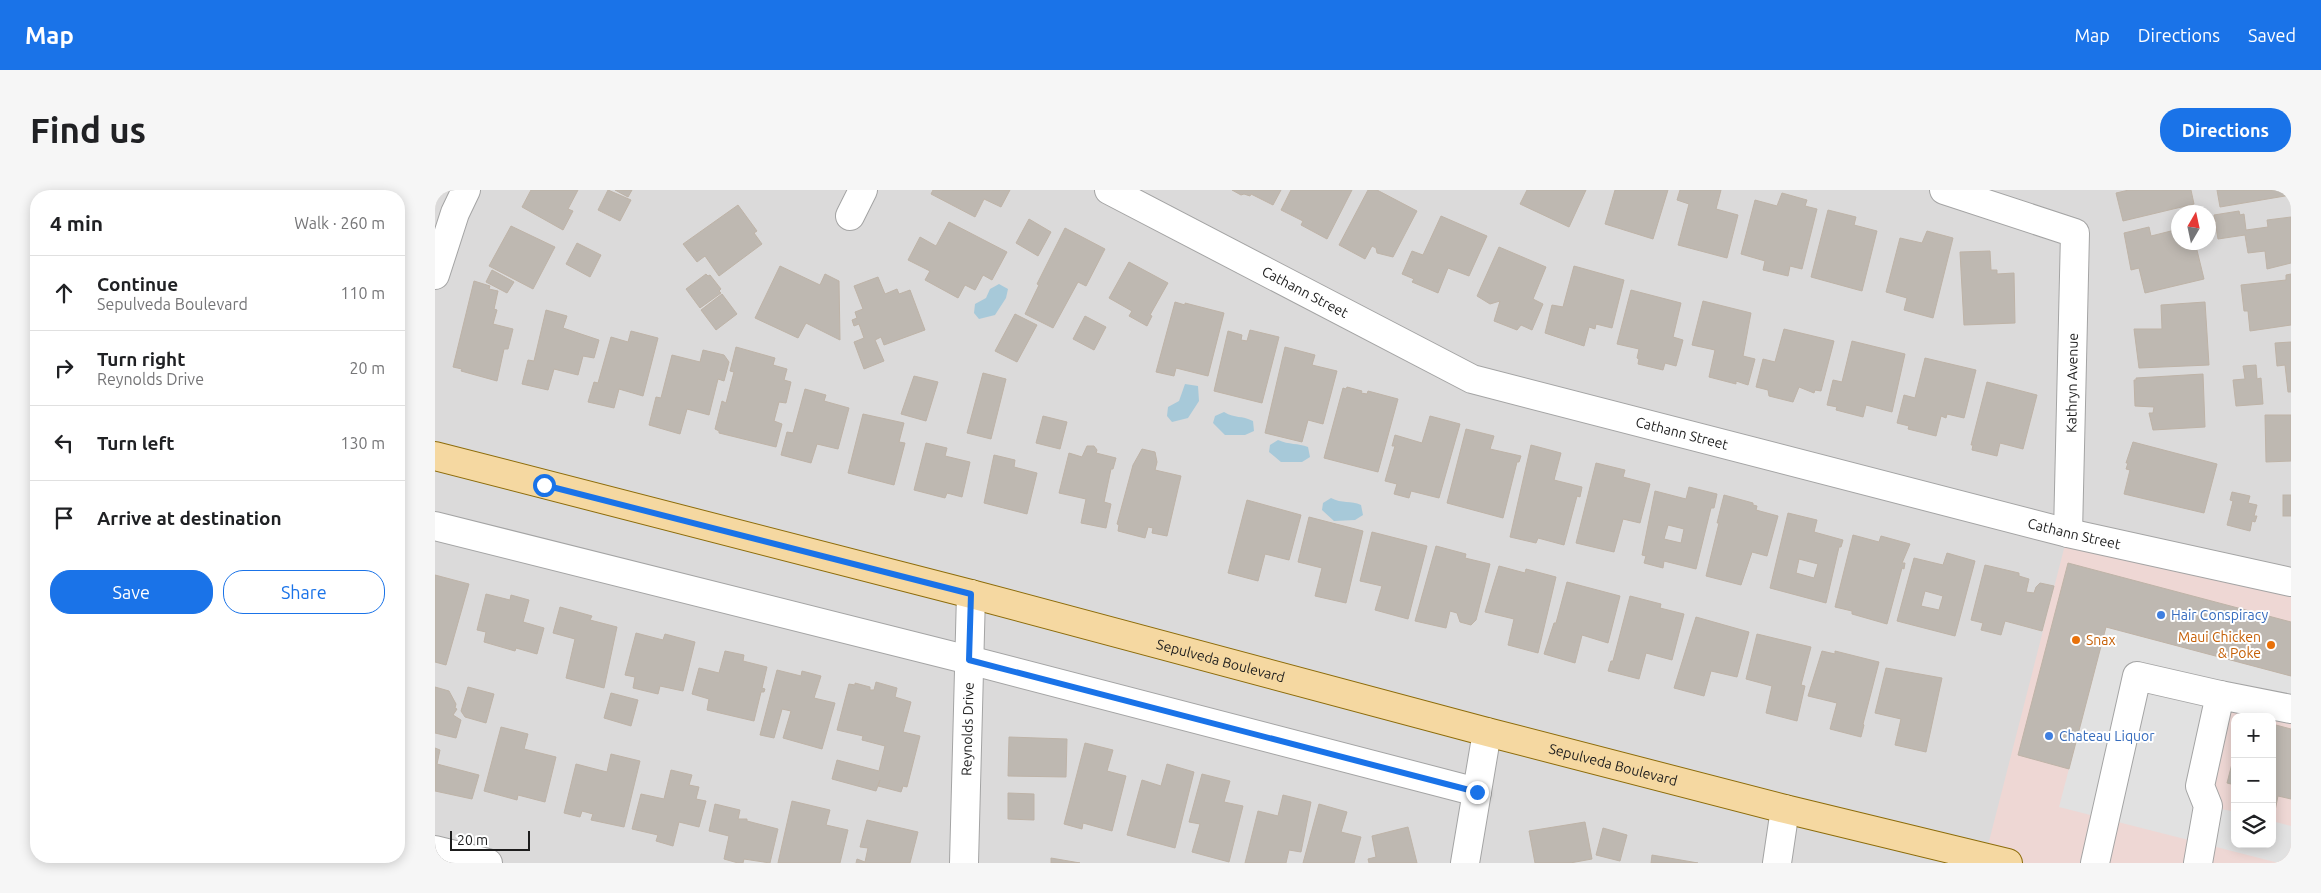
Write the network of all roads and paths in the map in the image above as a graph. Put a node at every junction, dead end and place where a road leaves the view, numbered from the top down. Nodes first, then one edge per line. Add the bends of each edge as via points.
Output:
1 (466, 190) edge
2 (863, 190) edge
3 (1109, 190) edge
4 (1944, 190) edge
5 (850, 216) dead end
6 (435, 275) edge
7 (435, 456) edge
8 (435, 526) edge
9 (2068, 534) junction
10 (2291, 582) edge
11 (971, 594) junction
12 (969, 660) junction
13 (2220, 695) junction
14 (2291, 709) edge
15 (1487, 732) junction
16 (1477, 792) junction
17 (1785, 809) junction
18 (435, 850) edge
19 (488, 863) edge
20 (964, 863) edge
21 (1465, 863) edge
22 (1777, 863) edge
23 (2008, 863) edge
24 (2095, 863) edge
25 (2198, 863) edge

1 - 6 street
2 - 5 street
3 - 9 street, Cathann Street via 1472,379
4 - 9 street, Kathryn Avenue via 2075,233
7 - 11 main road, Sepulveda Boulevard
8 - 12 street
9 - 10 street, Cathann Street
11 - 12 street, Reynolds Drive
11 - 15 main road, Sepulveda Boulevard
12 - 16 street
12 - 20 street, Reynolds Drive
13 - 14 street
13 - 24 street via 2137,676
13 - 25 street via 2200,786 2208,806
15 - 16 street
15 - 17 main road, Sepulveda Boulevard
16 - 21 street
17 - 22 street
17 - 23 main road, Sepulveda Boulevard
18 - 19 street

